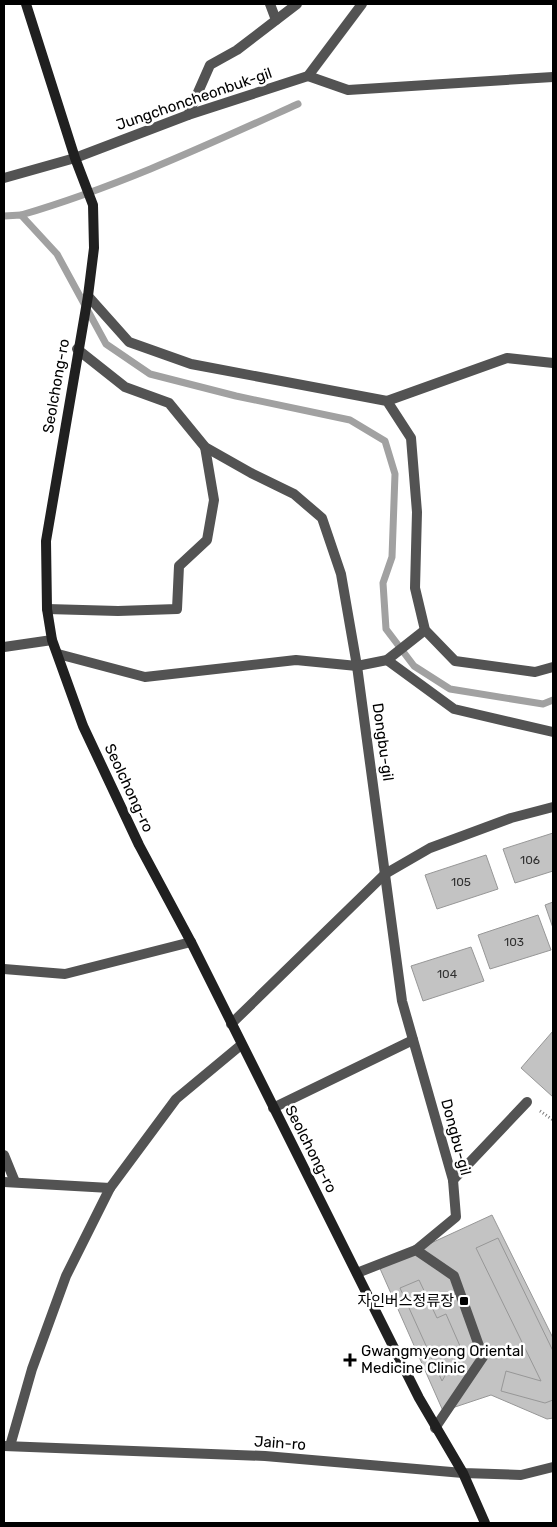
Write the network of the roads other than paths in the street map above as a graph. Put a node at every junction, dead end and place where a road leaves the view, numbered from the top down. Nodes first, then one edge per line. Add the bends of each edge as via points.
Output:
1 (26, 4) edge
2 (270, 4) edge
3 (297, 4) edge
4 (362, 4) edge
5 (276, 20) junction
6 (308, 76) junction
7 (553, 77) edge
8 (188, 115) junction
9 (75, 158) junction
10 (4, 178) edge
11 (88, 296) junction
12 (77, 349) junction
13 (553, 363) edge
14 (387, 401) junction
15 (205, 447) junction
16 (47, 609) junction
17 (425, 630) junction
18 (52, 640) junction
19 (4, 647) edge
20 (58, 654) junction
21 (387, 660) junction
22 (357, 666) junction
23 (553, 667) edge
24 (553, 732) edge
25 (553, 807) edge
26 (385, 874) junction
27 (191, 942) junction
28 (4, 969) edge
29 (231, 1024) junction
30 (413, 1040) junction
31 (241, 1045) junction
32 (527, 1102) dead end
33 (273, 1108) junction
34 (4, 1156) edge
35 (453, 1180) junction
36 (4, 1182) edge
37 (15, 1182) junction
38 (110, 1188) junction
39 (416, 1250) junction
40 (357, 1272) junction
41 (435, 1428) junction
42 (7, 1446) edge
43 (553, 1467) edge
44 (462, 1473) junction
45 (485, 1523) edge

1 - 9 main road, Seolchong-ro
2 - 5 street
3 - 5 street
4 - 6 street
5 - 8 street via 237,50 210,65
6 - 7 street via 348,90
6 - 8 street, Jungchoncheonbuk-gil
8 - 9 street, Jungchoncheonbuk-gil
9 - 10 street, Jungchoncheonbuk-gil
9 - 11 main road, Seolchong-ro via 93,205 94,248
11 - 12 main road, Seolchong-ro
11 - 14 street via 130,342 191,364
12 - 15 street, Dongbu-gil via 126,387 169,403
12 - 16 main road, Seolchong-ro via 46,541
13 - 14 street via 507,358
14 - 17 street via 411,438 417,512 415,588
15 - 16 street via 214,500 206,540 179,566 177,608 118,611
15 - 22 street, Dongbu-gil via 294,494 322,518 340,574
16 - 18 main road, Seolchong-ro
17 - 21 street
17 - 23 street via 455,661 535,672
18 - 19 street
18 - 20 main road, Seolchong-ro
20 - 22 street via 145,677 296,660
20 - 27 main road, Seolchong-ro via 83,726 139,845
21 - 22 street
21 - 24 street via 454,709
22 - 26 street, Dongbu-gil
25 - 26 street via 511,818 430,848
26 - 29 street
26 - 30 street, Dongbu-gil via 402,1001
27 - 28 street via 65,974
27 - 29 main road, Seolchong-ro
29 - 31 main road, Seolchong-ro
30 - 33 street
30 - 35 street, Dongbu-gil
31 - 33 main road, Seolchong-ro
31 - 38 street via 176,1099
32 - 35 street
33 - 40 main road, Seolchong-ro
34 - 37 street
35 - 39 street, Dongbu-gil via 456,1216
36 - 37 street
37 - 38 street
38 - 42 street via 66,1276
39 - 40 street
39 - 41 street via 454,1276 483,1357
40 - 41 main road, Seolchong-ro
41 - 44 main road, Seolchong-ro
42 - 44 street, Jain-ro via 265,1456
43 - 44 street, Jain-ro via 521,1475
44 - 45 main road, Seolchong-ro

